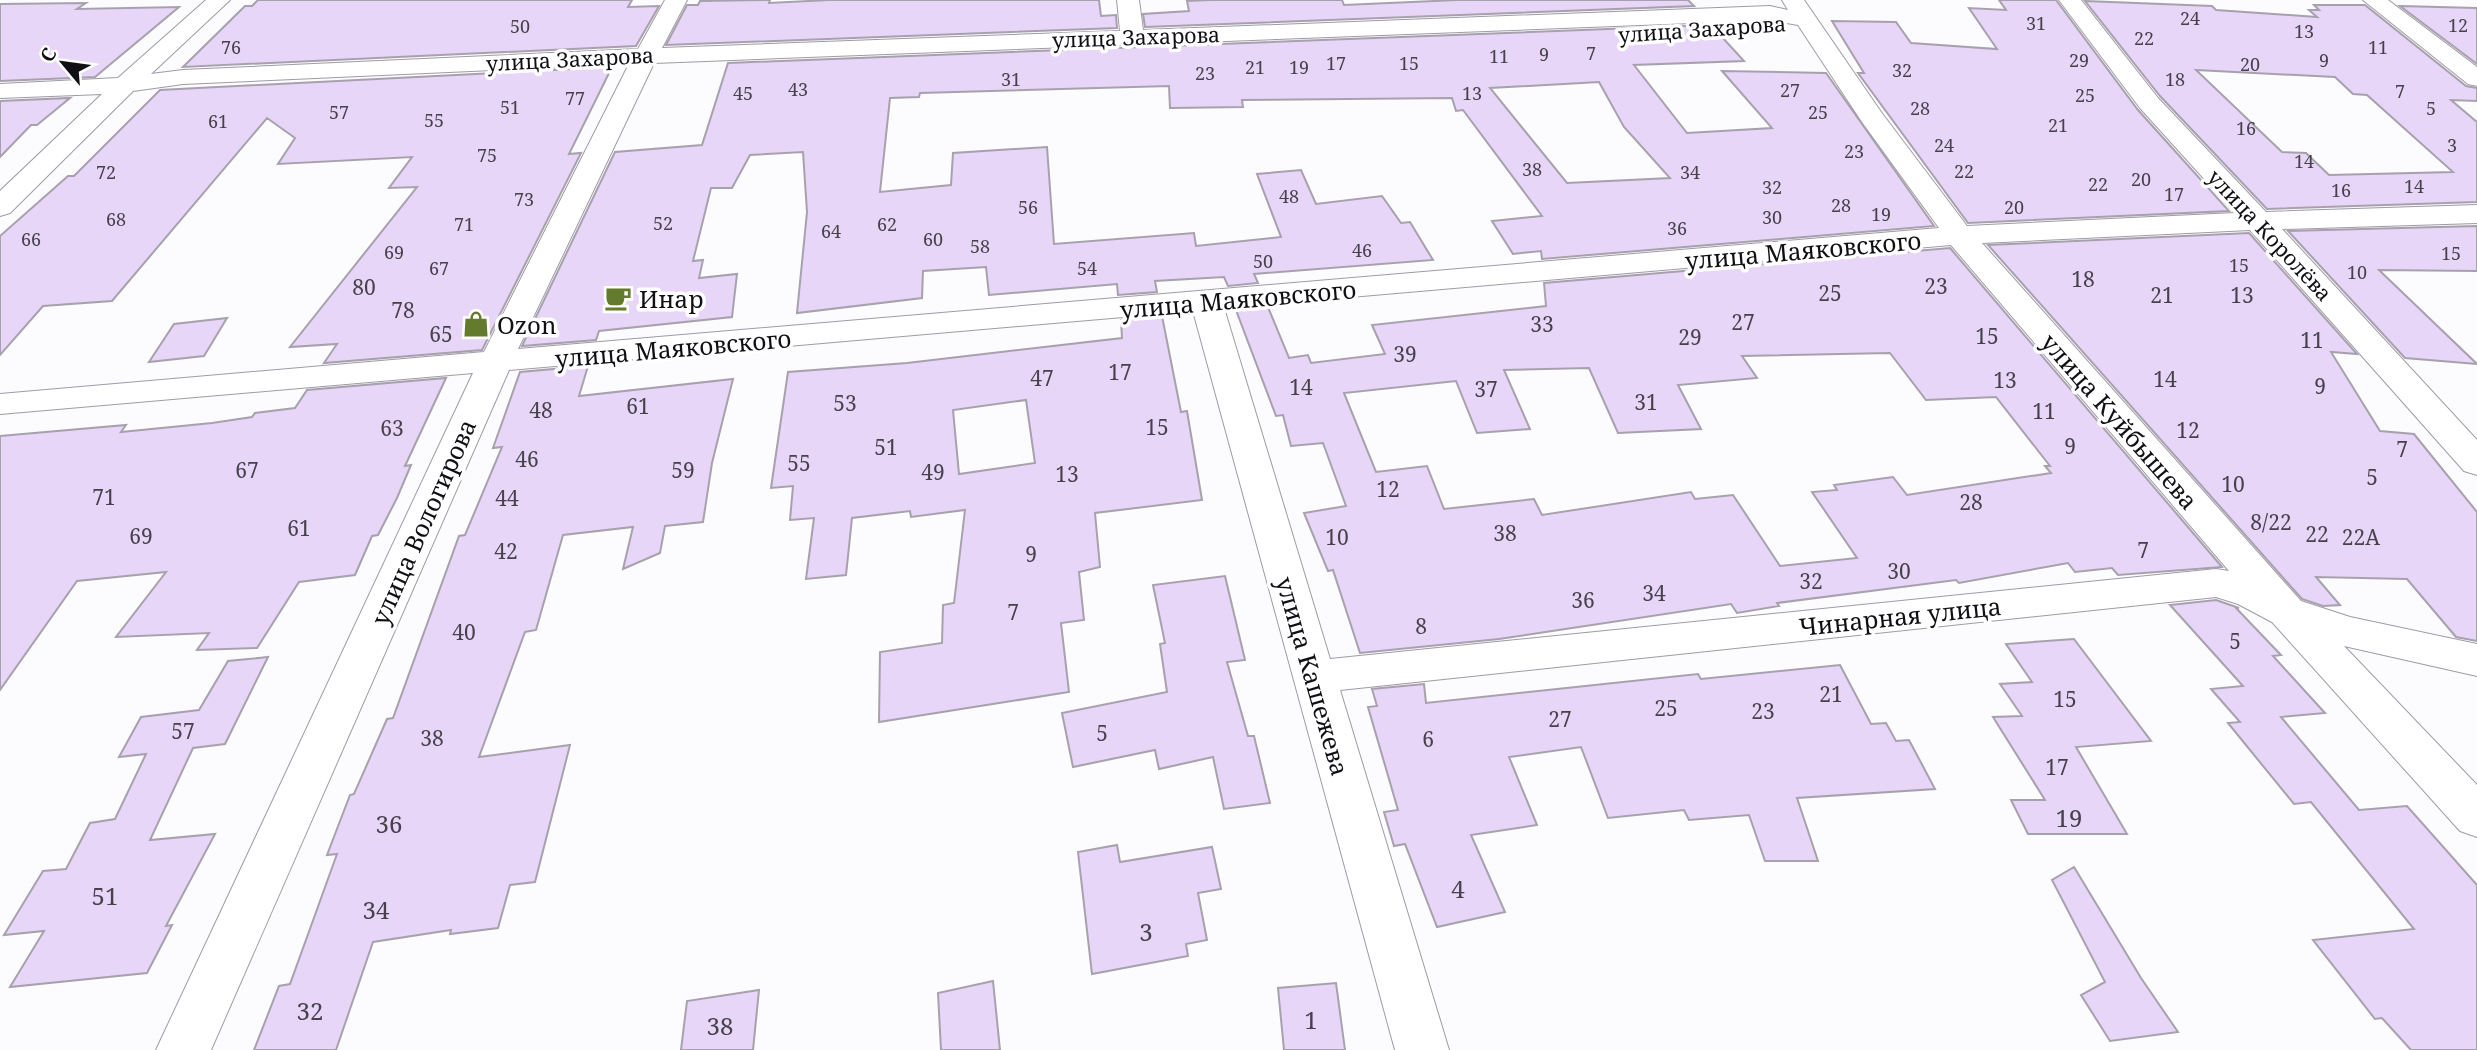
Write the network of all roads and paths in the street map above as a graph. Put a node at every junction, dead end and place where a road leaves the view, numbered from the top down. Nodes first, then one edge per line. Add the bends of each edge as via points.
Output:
1 (219, 0) edge
2 (676, 0) edge
3 (1128, 0) edge
4 (2070, 0) edge
5 (2374, 0) edge
6 (1800, 10) edge
7 (1132, 37) junction
8 (641, 65) junction
9 (2477, 79) edge
10 (125, 85) junction
11 (0, 91) edge
12 (0, 207) edge
13 (2477, 214) edge
14 (2256, 220) junction
15 (1959, 235) junction
16 (1206, 302) junction
17 (495, 363) junction
18 (0, 404) edge
19 (2477, 463) edge
20 (2287, 612) junction
21 (2477, 660) edge
22 (1312, 677) junction
23 (2477, 817) edge
24 (183, 1050) edge
25 (1422, 1050) edge

1 - 10 street
2 - 8 street, улица Вологирова
3 - 7 street
4 - 14 street, улица Королёва via 2148,103
5 - 9 street
6 - 7 street, улица Захарова
6 - 8 street, улица Захарова via 1776,28
6 - 15 street, улица Куйбышева via 1871,117
7 - 8 street, улица Захарова
8 - 10 street, улица Захарова via 163,95
8 - 17 street, улица Вологирова
10 - 11 street, улица Захарова
10 - 12 street
13 - 14 street, улица Маяковского
14 - 15 street, улица Маяковского
14 - 19 street, улица Королёва
15 - 16 street, улица Маяковского
15 - 20 street, улица Куйбышева
16 - 17 street, улица Маяковского
16 - 22 street, улица Кашежева
17 - 18 street, улица Маяковского
17 - 24 street, улица Вологирова
20 - 21 street, Чинарная улица via 2326,626
20 - 22 street, Чинарная улица via 2242,589 2216,583
20 - 23 street, улица Куйбышева
22 - 25 street, улица Кашежева

